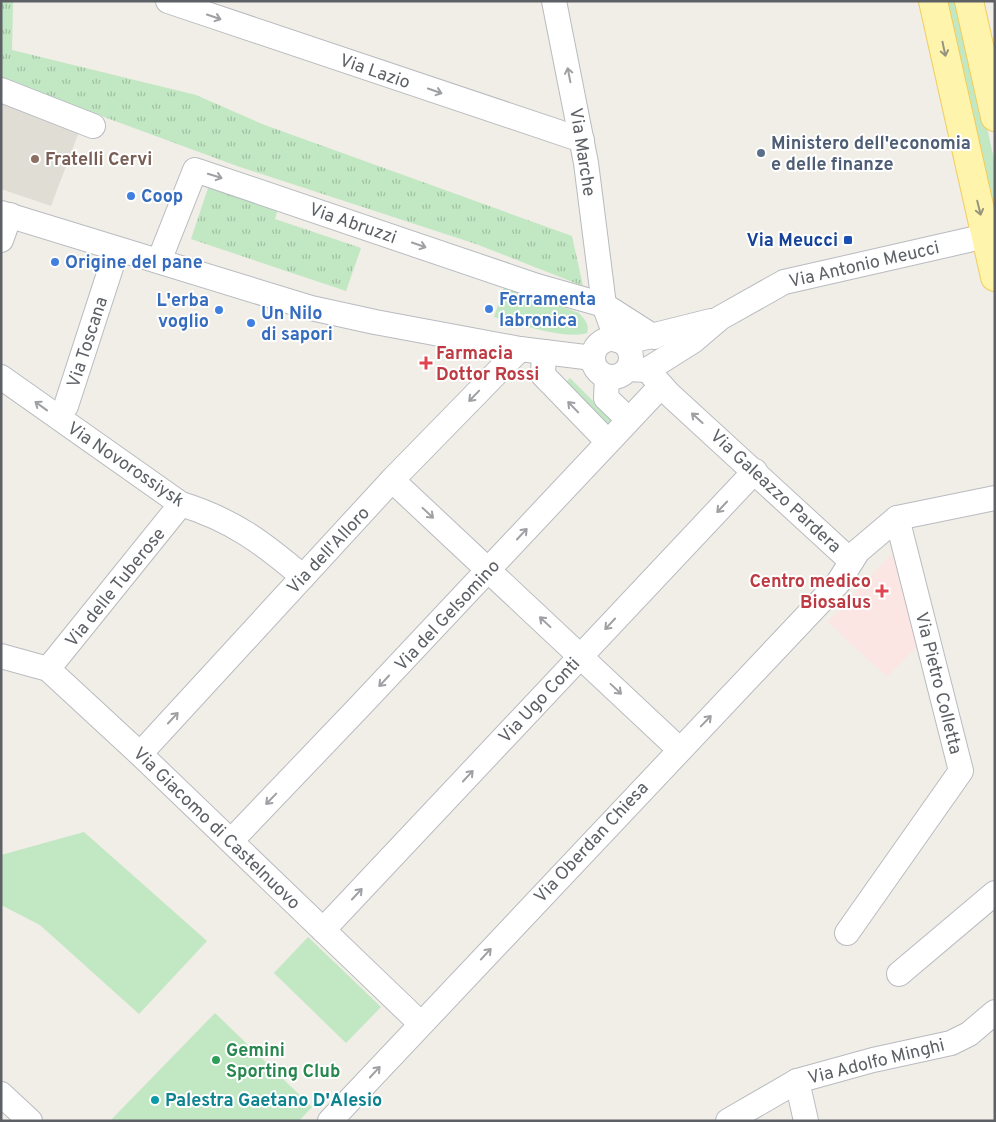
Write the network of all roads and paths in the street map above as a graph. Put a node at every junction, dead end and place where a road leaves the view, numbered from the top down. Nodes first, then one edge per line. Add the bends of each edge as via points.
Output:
1 (168, 1) edge
2 (554, 1) edge
3 (933, 1) edge
4 (969, 1) edge
5 (1, 90) edge
6 (995, 117) edge
7 (93, 126) dead end
8 (582, 140) junction
9 (6, 214) edge
10 (990, 235) edge
11 (1, 240) edge
12 (117, 249) junction
13 (159, 261) junction
14 (995, 277) edge
15 (604, 305) junction
16 (720, 318) junction
17 (654, 337) junction
18 (619, 341) junction
19 (520, 348) junction
20 (544, 352) junction
21 (593, 358) junction
22 (636, 375) junction
23 (1, 377) edge
24 (66, 406) dead end
25 (628, 420) junction
26 (608, 442) junction
27 (755, 471) junction
28 (392, 480) junction
29 (995, 498) edge
30 (181, 504) junction
31 (897, 518) junction
32 (851, 561) junction
33 (489, 570) junction
34 (303, 577) junction
35 (580, 655) junction
36 (1, 656) edge
37 (48, 669) junction
38 (679, 749) junction
39 (140, 754) junction
40 (231, 841) junction
41 (995, 893) edge
42 (323, 930) junction
43 (847, 933) dead end
44 (899, 974) dead end
45 (995, 1012) edge
46 (420, 1023) junction
47 (797, 1081) junction
48 (1, 1094) edge
49 (30, 1121) edge
50 (330, 1121) edge
51 (728, 1121) edge
52 (806, 1121) edge

1 -> 8 street, Via Lazio
8 -> 2 street, Via Marche
3 -> 10 main road
4 - 6 main road
5 - 7 street
8 - 15 street, Via Marche
9 - 11 street
9 - 12 street
10 - 14 main road
10 - 16 street, Via Antonio Meucci via 796,278
12 - 13 street
12 - 24 street, Via Toscana
13 -> 15 street, Via Abruzzi via 195,170 537,286
13 - 19 street via 312,308
15 - 17 street
15 - 18 street, Via Marche
16 - 17 street, Via Antonio Meucci
16 - 22 street, Via Antonio Meucci via 693,341
17 - 18 street, Via Antonio Meucci
18 - 21 street, Via Antonio Meucci via 607,340 599,344
18 - 22 street, Via Marche via 631,356
19 - 20 street
19 -> 28 street, Via dell'Alloro
20 - 21 street
26 -> 20 street via 543,375
21 - 22 street, Via Galeazzo Pardera via 597,370
22 - 25 street, Via del Gelsomino
22 - 25 street, Via Marche via 606,398
27 -> 22 street, Via Galeazzo Pardera
30 -> 23 street, Via Novorossiysk
25 - 26 street, Via del Gelsomino
33 -> 26 street, Via del Gelsomino
27 - 32 street, Via Galeazzo Pardera
27 -> 35 street, Via Ugo Conti
28 -> 33 street
28 - 34 street, Via dell'Alloro
29 - 31 street, Via Galeazzo Pardera
30 - 34 street, Via Novorossiysk via 212,514 263,543
30 - 37 street, Via delle Tuberose
31 - 32 street, Via Galeazzo Pardera via 858,551
31 - 43 street, Via Pietro Colletta via 961,771
38 -> 32 street, Via Oberdan Chiesa via 838,583
35 -> 33 street
33 -> 40 street, Via del Gelsomino
39 -> 34 street, Via dell'Alloro
35 -> 38 street
42 -> 35 street, Via Ugo Conti
36 - 37 street, Via Giacomo di Castelnuovo
37 - 39 street, Via Giacomo di Castelnuovo
46 -> 38 street, Via Oberdan Chiesa
39 - 40 street, Via Giacomo di Castelnuovo
40 - 42 street, Via Giacomo di Castelnuovo
41 - 44 street
42 - 46 street, Via Giacomo di Castelnuovo
45 - 47 street, Via Adolfo Minghi via 969,1034 951,1043
50 -> 46 street, Via Oberdan Chiesa
47 - 51 street, Via Adolfo Minghi
47 - 52 street
48 - 49 street

